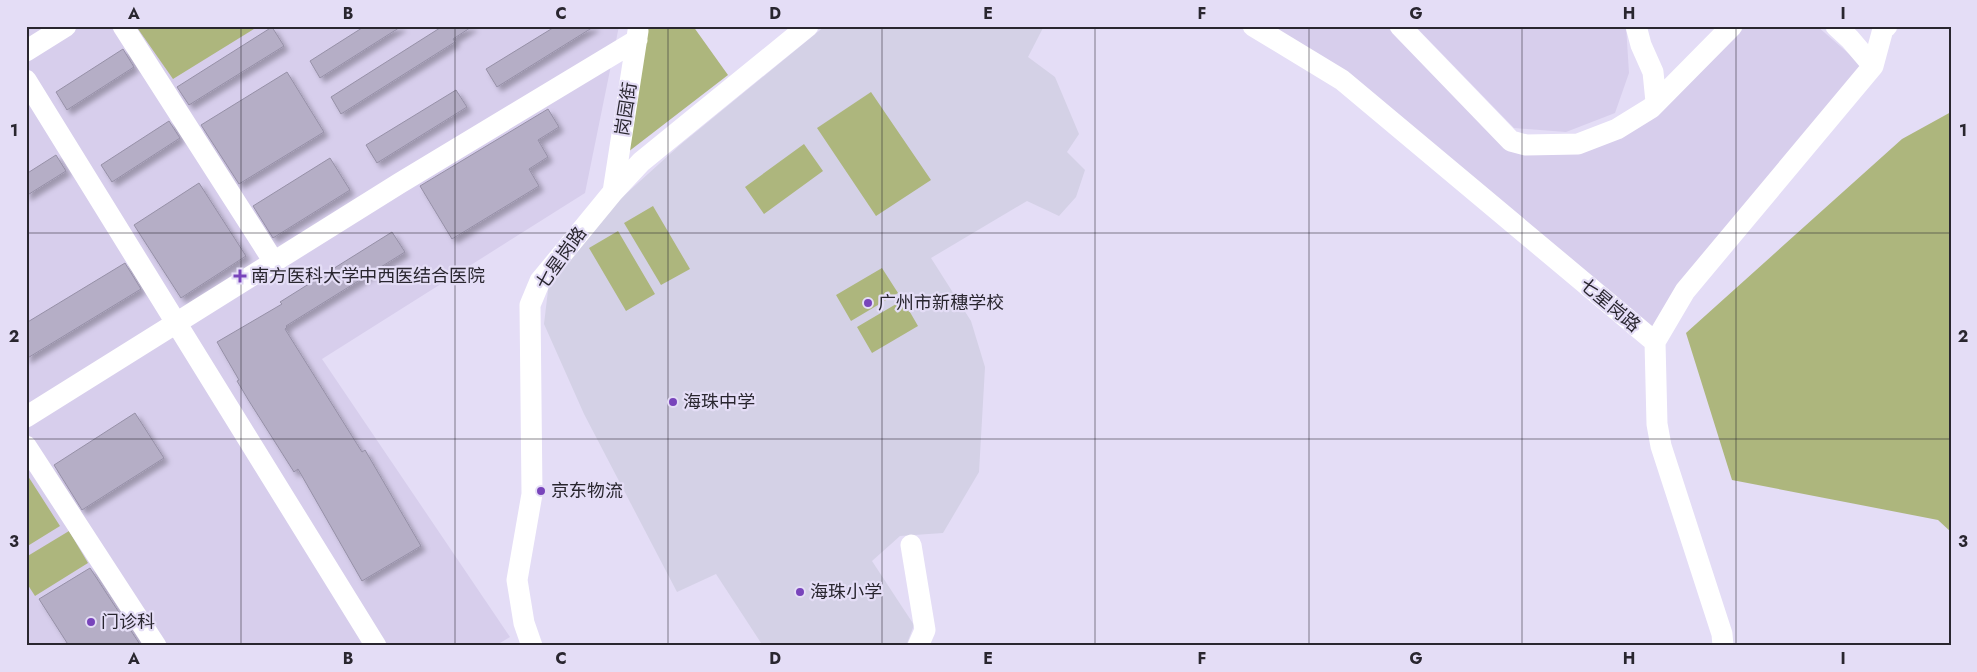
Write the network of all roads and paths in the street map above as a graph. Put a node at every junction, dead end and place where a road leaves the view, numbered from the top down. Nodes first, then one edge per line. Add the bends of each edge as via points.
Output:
1 (66, 26) edge
2 (123, 26) edge
3 (808, 26) edge
4 (1253, 26) edge
5 (1400, 26) edge
6 (1636, 26) edge
7 (1732, 26) edge
8 (1836, 26) edge
9 (1887, 26) edge
10 (638, 33) edge
11 (26, 51) edge
12 (1873, 66) junction
13 (26, 80) edge
14 (1656, 102) junction
15 (613, 192) junction
16 (274, 262) junction
17 (177, 323) junction
18 (1655, 342) junction
19 (26, 418) edge
20 (26, 446) edge
21 (911, 545) dead end
22 (156, 646) edge
23 (376, 646) edge
24 (532, 646) edge
25 (918, 646) edge
26 (1723, 646) edge

1 - 11 street
2 - 16 street
3 - 15 street, 七星岗路 via 641,162
4 - 18 street, 七星岗路 via 1342,80
5 - 14 street via 1511,140 1526,146 1578,144 1617,129
6 - 14 street via 1640,45 1653,72
7 - 14 street
8 - 12 street
9 - 12 street, 七星岗路 via 1883,29
10 - 15 street, 岗园街
10 - 16 street
12 - 18 street, 七星岗路 via 1685,291
13 - 17 street
15 - 24 street, 七星岗路 via 540,281 530,305 532,494 517,580 524,623
16 - 17 street
17 - 19 street
17 - 23 street
18 - 26 street via 1657,424 1661,446 1722,634
20 - 22 street
21 - 25 street via 926,630

